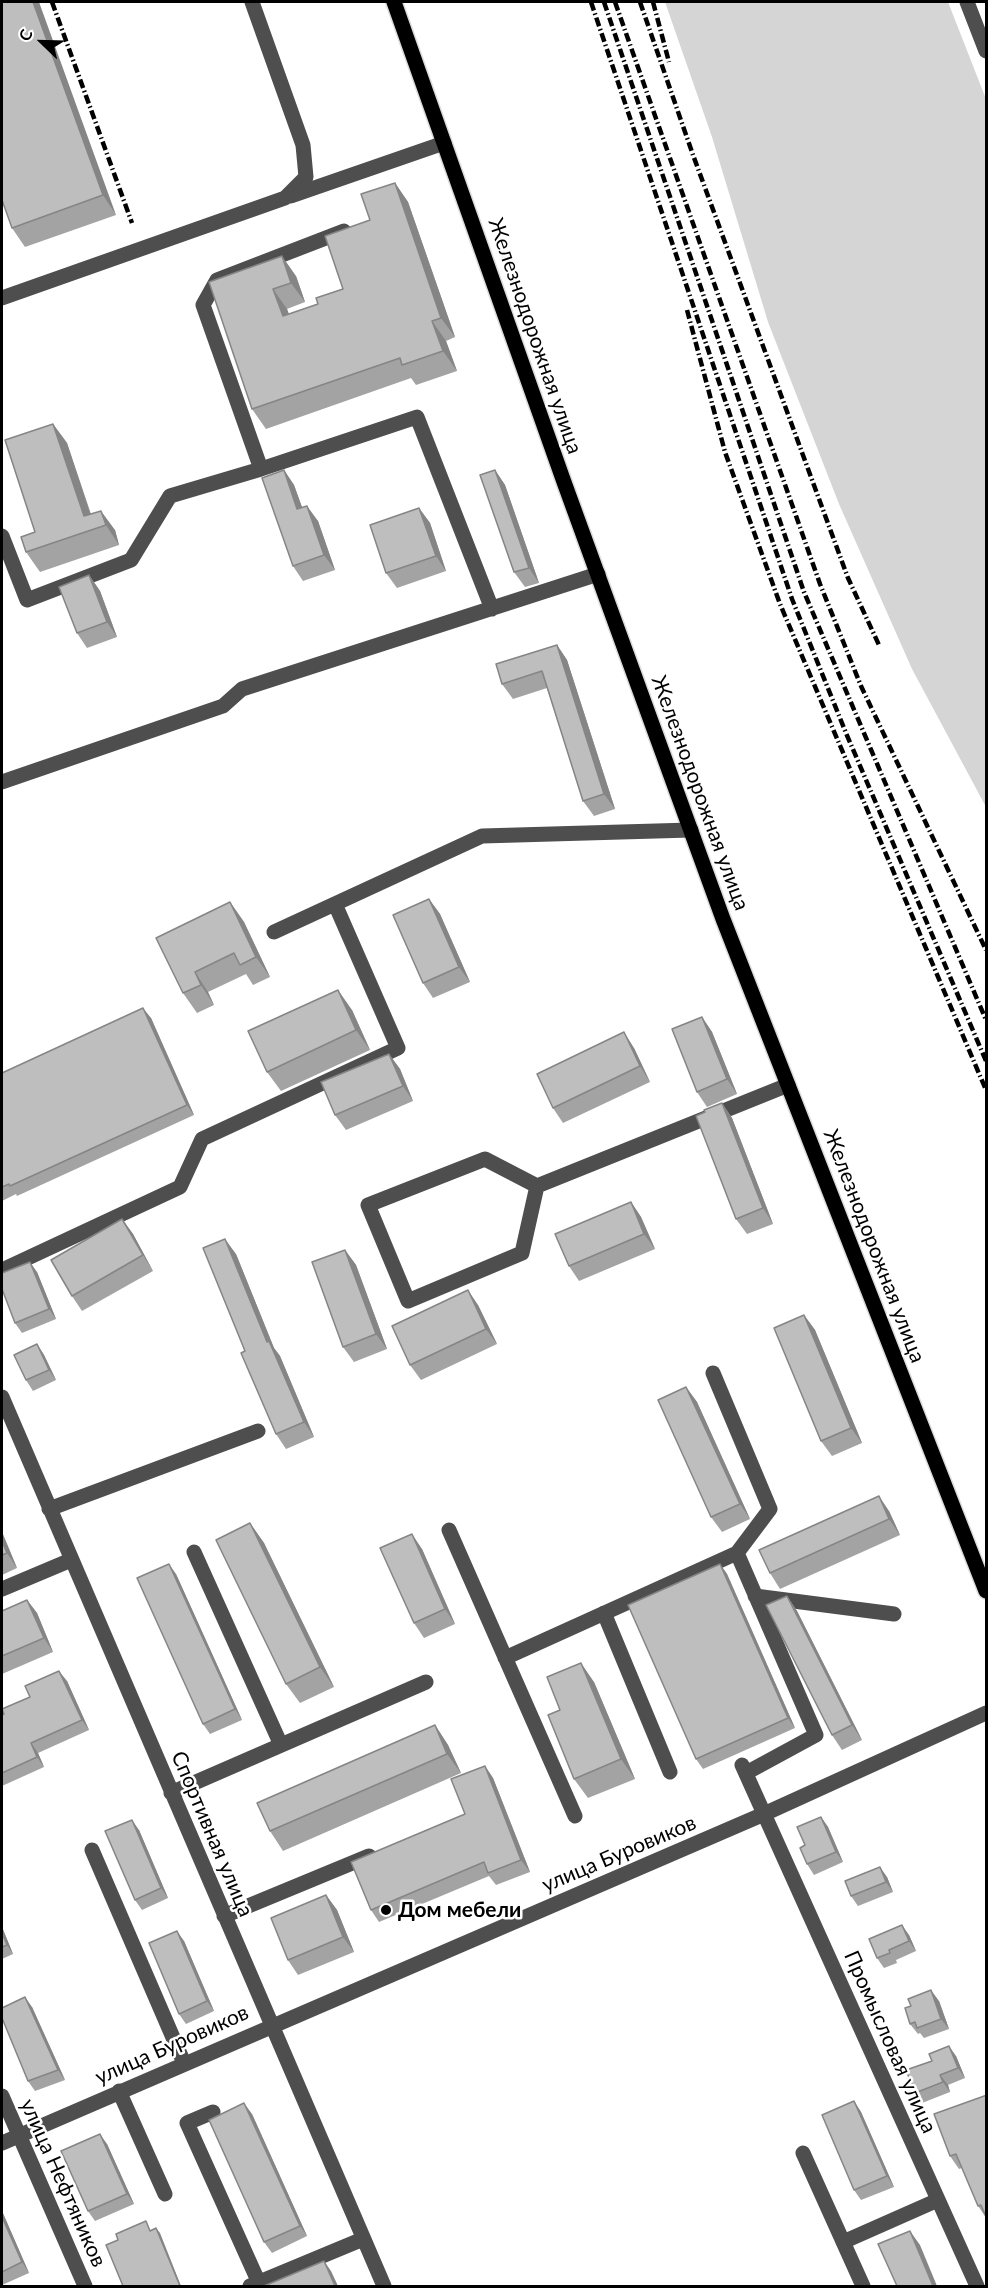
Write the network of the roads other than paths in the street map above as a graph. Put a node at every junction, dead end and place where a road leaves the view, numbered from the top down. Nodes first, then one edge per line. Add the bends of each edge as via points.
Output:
1 (252, 2) edge
2 (394, 2) edge
3 (967, 2) edge
4 (987, 51) edge
5 (444, 143) junction
6 (285, 198) junction
7 (362, 224) edge
8 (2, 298) edge
9 (261, 469) junction
10 (2, 536) edge
11 (597, 574) junction
12 (492, 609) junction
13 (2, 782) edge
14 (691, 830) junction
15 (335, 904) junction
16 (274, 932) dead end
17 (788, 1085) junction
18 (537, 1186) junction
19 (2, 1270) edge
20 (713, 1373) dead end
21 (2, 1397) edge
22 (258, 1431) dead end
23 (49, 1509) junction
24 (449, 1530) dead end
25 (194, 1552) dead end
26 (737, 1553) junction
27 (71, 1560) junction
28 (2, 1589) edge
29 (987, 1591) edge
30 (755, 1596) junction
31 (604, 1613) junction
32 (894, 1614) dead end
33 (505, 1658) junction
34 (426, 1682) dead end
35 (987, 1713) edge
36 (281, 1745) junction
37 (670, 1772) dead end
38 (171, 1793) junction
39 (764, 1814) junction
40 (575, 1816) dead end
41 (387, 1848) edge
42 (92, 1850) dead end
43 (224, 1916) junction
44 (271, 2025) junction
45 (184, 2063) junction
46 (119, 2091) junction
47 (2, 2096) edge
48 (213, 2112) dead end
49 (19, 2135) junction
50 (2, 2143) edge
51 (803, 2153) dead end
52 (165, 2194) dead end
53 (938, 2200) junction
54 (363, 2239) junction
55 (843, 2242) junction
56 (254, 2284) edge
57 (85, 2286) edge
58 (384, 2286) edge
59 (863, 2286) edge
60 (977, 2286) edge

1 - 6 street via 303,145 306,177
2 - 5 main road, Железнодорожная улица
3 - 4 street
5 - 6 street
5 - 11 main road, Железнодорожная улица
6 - 8 street
7 - 9 street via 217,280 203,305
9 - 10 street via 170,496 131,560 27,600
9 - 12 street via 417,417
11 - 12 street
11 - 14 main road, Железнодорожная улица
12 - 13 street via 242,689 223,706
14 - 15 street via 482,836
14 - 17 main road, Железнодорожная улица
15 - 16 street
15 - 19 street via 399,1048 202,1139 180,1187
17 - 18 street
17 - 29 main road, Железнодорожная улица
18 - 18 street via 522,1253 408,1301 368,1205 485,1159
20 - 26 street via 770,1509
21 - 23 street, Спортивная улица
22 - 23 street
23 - 27 street, Спортивная улица
24 - 33 street
25 - 36 street
26 - 30 street
26 - 31 street
27 - 28 street
27 - 38 street, Спортивная улица
30 - 32 street
30 - 39 street, Промысловая улица via 816,1735 744,1769
31 - 33 street
31 - 37 street
33 - 40 street
34 - 36 street
35 - 39 street, улица Буровиков
36 - 38 street
38 - 43 street, Спортивная улица
39 - 44 street, улица Буровиков
39 - 53 street, Промысловая улица
41 - 43 street
42 - 45 street
43 - 44 street, Спортивная улица
44 - 45 street, улица Буровиков
44 - 54 street, Спортивная улица
45 - 46 street, улица Буровиков
46 - 49 street, улица Буровиков
46 - 52 street
47 - 49 street, улица Нефтяников
48 - 56 street via 187,2123
49 - 50 street, улица Буровиков
49 - 57 street, улица Нефтяников
51 - 55 street
53 - 55 street
53 - 60 street, Промысловая улица
54 - 56 street
54 - 58 street, Спортивная улица
55 - 59 street

